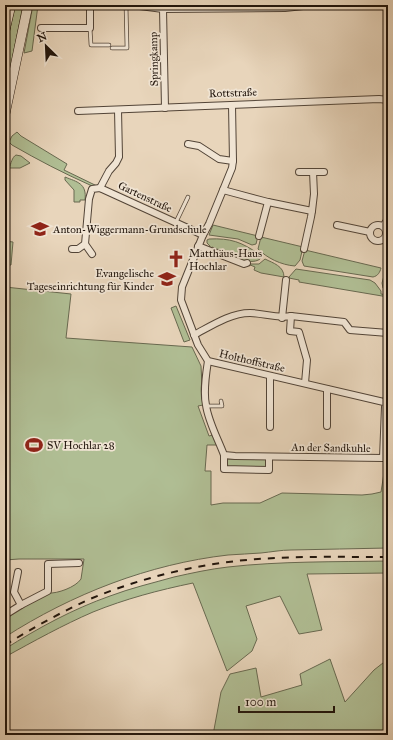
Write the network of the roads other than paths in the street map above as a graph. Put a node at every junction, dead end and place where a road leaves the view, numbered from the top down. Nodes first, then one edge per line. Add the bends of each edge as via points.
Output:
1 (11, 5) edge
2 (28, 5) edge
3 (90, 5) edge
4 (126, 5) edge
5 (132, 5) edge
6 (312, 5) edge
7 (163, 9) junction
8 (42, 28) dead end
9 (90, 28) junction
10 (5, 30) edge
11 (109, 45) dead end
12 (112, 48) dead end
13 (388, 100) edge
14 (232, 106) junction
15 (166, 108) junction
16 (118, 110) junction
17 (78, 111) dead end
18 (5, 114) edge
19 (188, 144) dead end
20 (233, 161) junction
21 (299, 172) dead end
22 (313, 172) junction
23 (324, 172) dead end
24 (100, 188) junction
25 (223, 190) junction
26 (188, 196) dead end
27 (268, 202) junction
28 (312, 211) junction
29 (388, 219) edge
30 (176, 222) junction
31 (337, 225) dead end
32 (383, 226) junction
33 (370, 232) junction
34 (203, 235) junction
35 (259, 236) dead end
36 (85, 244) junction
37 (198, 246) junction
38 (72, 249) dead end
39 (304, 249) dead end
40 (92, 254) dead end
41 (247, 263) dead end
42 (286, 280) dead end
43 (291, 316) junction
44 (282, 318) junction
45 (388, 333) edge
46 (194, 335) junction
47 (208, 361) junction
48 (270, 376) junction
49 (305, 383) junction
50 (327, 389) junction
51 (222, 401) dead end
52 (388, 402) edge
53 (206, 406) junction
54 (327, 426) dead end
55 (270, 428) dead end
56 (224, 455) junction
57 (269, 457) junction
58 (79, 563) dead end
59 (18, 572) dead end
60 (21, 606) junction
61 (5, 615) edge

1 - 10 main road
2 - 18 main road
3 - 9 street
4 - 12 lane via 127,48
5 - 7 street
6 - 7 street via 285,8
7 - 15 street, Springkamp
8 - 9 street
9 - 11 lane via 91,45
13 - 14 street, Rottstraße
14 - 15 street, Rottstraße
14 - 20 street, Holthoffstraße
15 - 16 street, Rottstraße
16 - 17 street, Rottstraße
16 - 24 street, Gartenstraße via 119,157
19 - 20 street via 199,146 219,160
20 - 25 street, Holthoffstraße
21 - 22 street
22 - 23 street
22 - 28 street
24 - 30 street, Gartenstraße
24 - 36 street, Gartenstraße via 92,189 88,199
25 - 27 street
25 - 34 street, Holthoffstraße
26 - 30 lane
27 - 28 street
27 - 35 street
28 - 39 street
29 - 32 street
30 - 34 street, Gartenstraße
31 - 33 street
32 - 33 street via 374,226
32 - 33 street via 387,233 382,240 377,242 372,239
34 - 37 street, Holthoffstraße
36 - 38 street via 78,249
36 - 40 street
37 - 41 street
37 - 46 street, Holthoffstraße via 181,295
42 - 44 street
43 - 44 street
43 - 45 street via 344,322 350,330
43 - 49 street via 290,331 299,332 307,360
44 - 46 street via 249,313 228,317
46 - 47 street, Holthoffstraße
47 - 48 street, Holthoffstraße
47 - 53 street
48 - 49 street, Holthoffstraße
48 - 55 street
49 - 50 street, Holthoffstraße
50 - 52 street, Holthoffstraße
50 - 54 street, An der Sandkuhle
51 - 53 lane via 222,406
52 - 57 street, An der Sandkuhle via 384,407 383,458
53 - 56 street
56 - 57 street, An der Sandkuhle
56 - 57 street via 224,469 269,470
58 - 60 street via 48,564 48,591
59 - 60 street via 14,592
60 - 61 street

